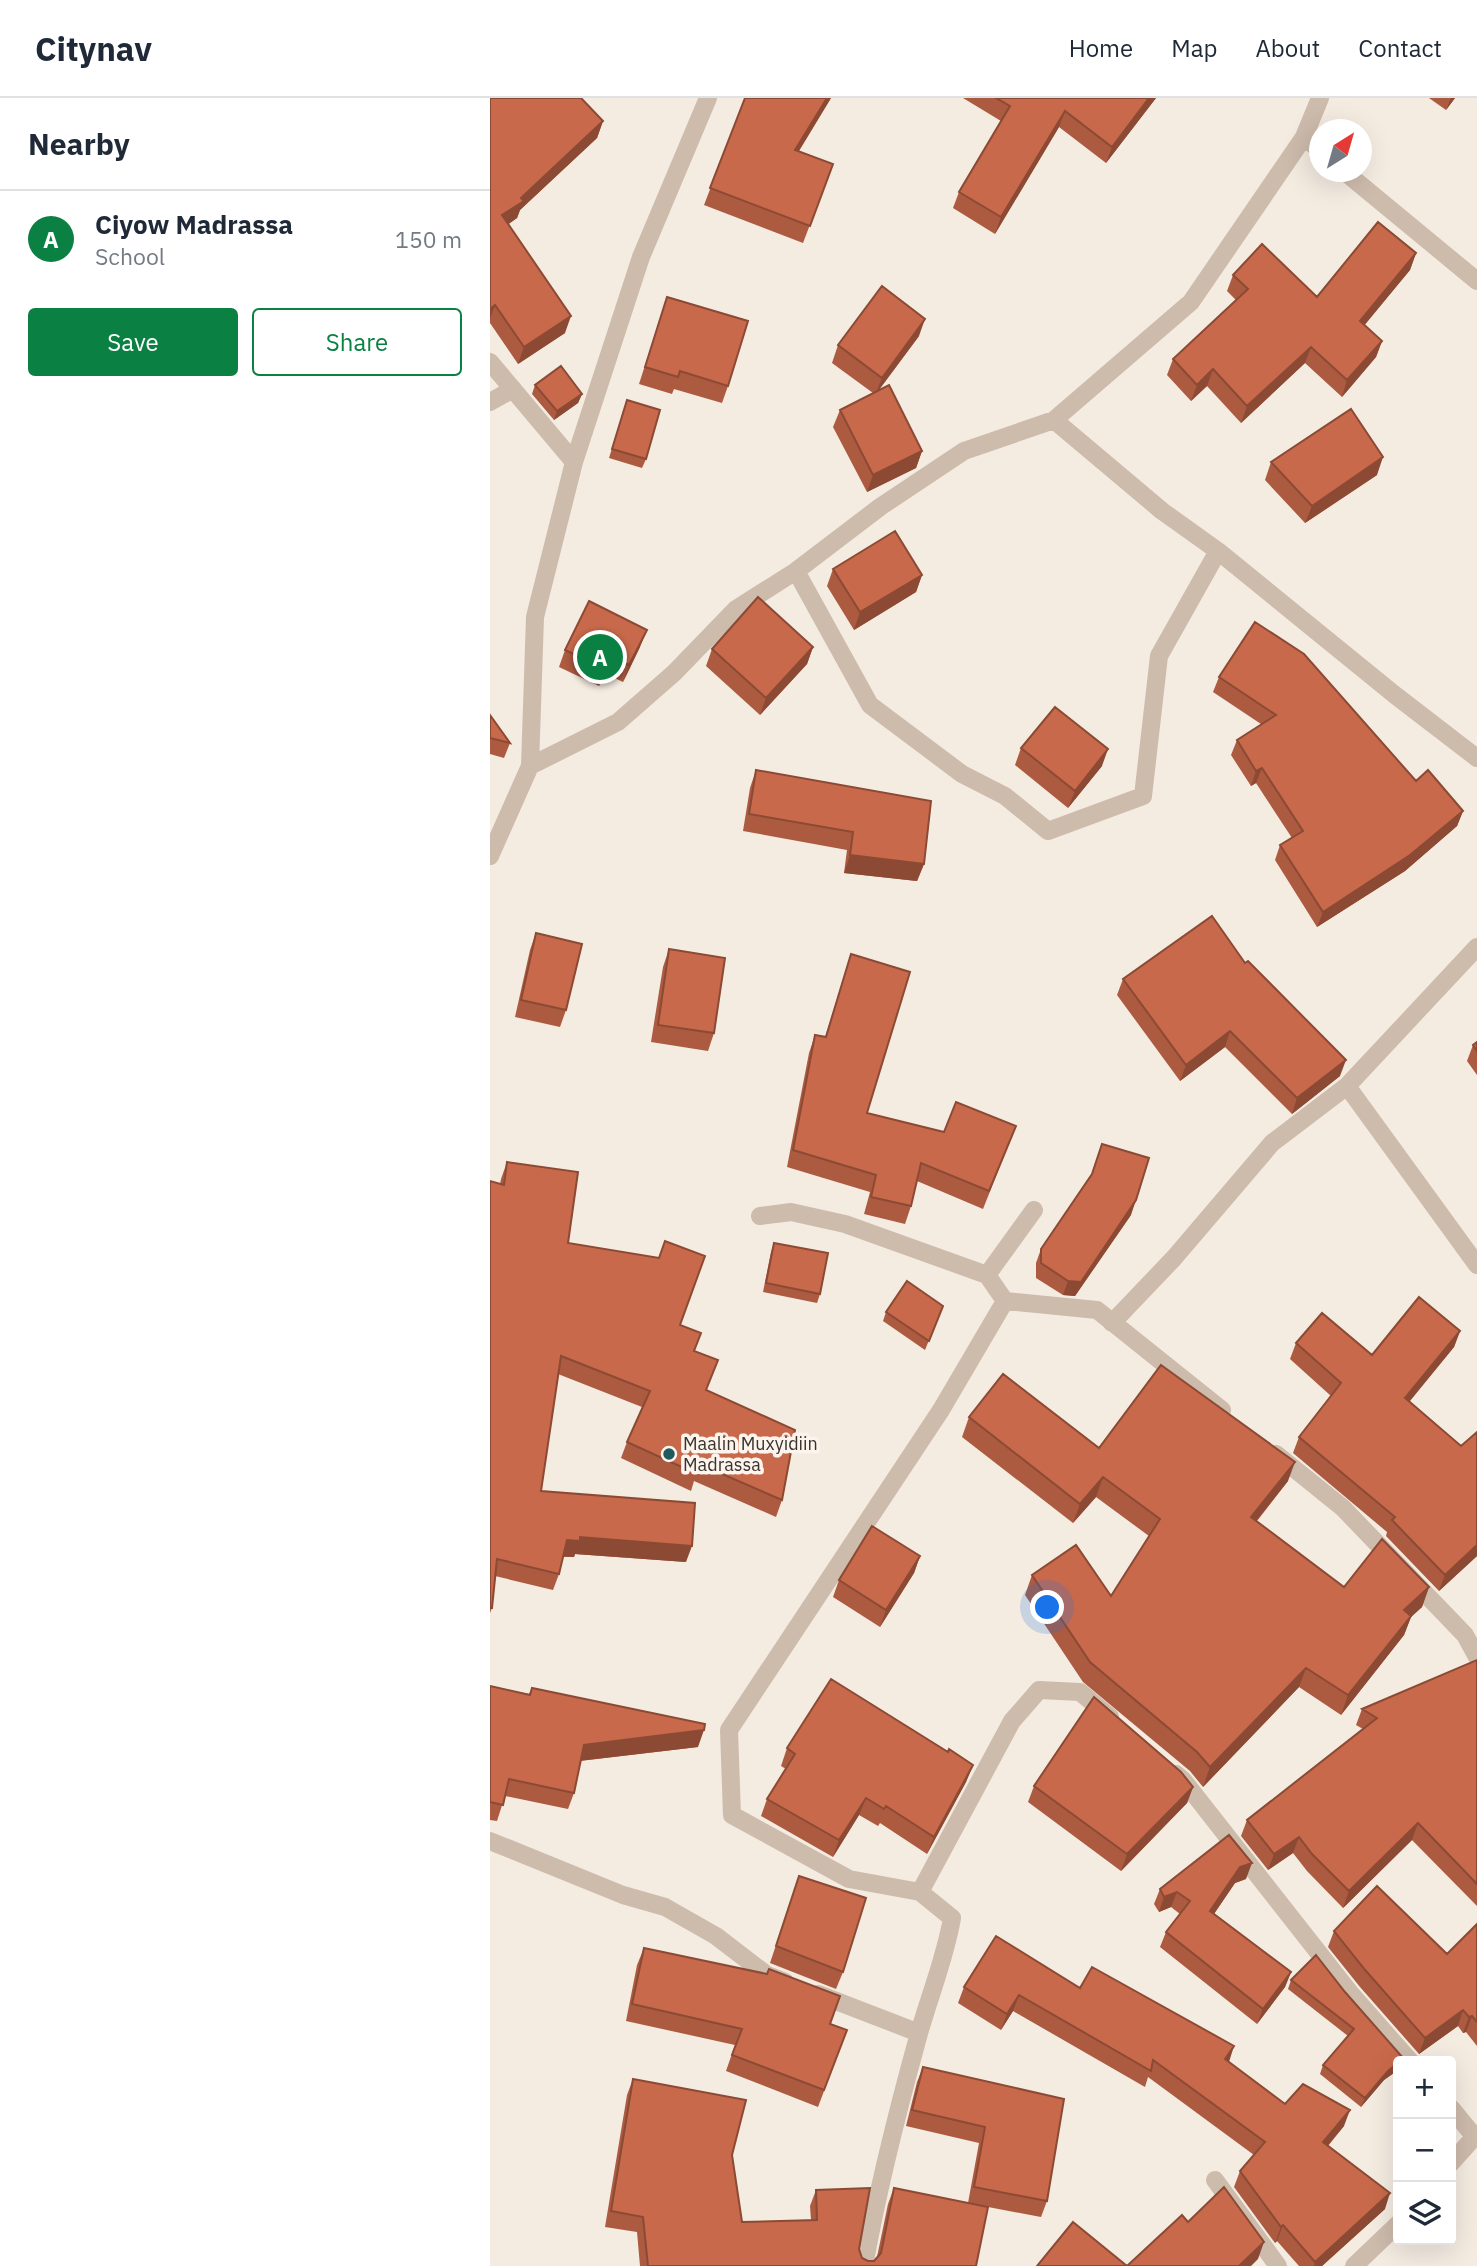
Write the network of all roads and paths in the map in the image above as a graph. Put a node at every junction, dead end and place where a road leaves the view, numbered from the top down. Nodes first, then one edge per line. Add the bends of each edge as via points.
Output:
1 (708, 98) edge
2 (1320, 98) edge
3 (1304, 137) junction
4 (1309, 141) edge
5 (1357, 182) edge
6 (1477, 281) edge
7 (490, 362) edge
8 (513, 389) junction
9 (490, 402) edge
10 (1054, 420) junction
11 (574, 462) junction
12 (1218, 551) junction
13 (796, 571) junction
14 (1477, 758) edge
15 (530, 766) junction
16 (490, 856) edge
17 (1477, 947) edge
18 (1348, 1086) junction
19 (1034, 1210) dead end
20 (760, 1216) dead end
21 (1477, 1265) edge
22 (987, 1275) junction
23 (1005, 1301) junction
24 (1112, 1323) junction
25 (1238, 1424) edge
26 (1259, 1441) edge
27 (1477, 1657) edge
28 (1122, 1727) edge
29 (1163, 1762) edge
30 (490, 1841) edge
31 (920, 1892) junction
32 (919, 2033) junction
33 (1406, 2056) edge
34 (1456, 2113) edge
35 (1476, 2135) edge
36 (1456, 2157) edge
37 (1215, 2180) dead end
38 (1393, 2229) edge
39 (864, 2266) edge
40 (1278, 2266) edge
41 (1354, 2266) edge

1 - 11 street via 641,257
2 - 3 street
3 - 4 street
3 - 10 street via 1192,302
5 - 6 street
7 - 8 street
8 - 9 street
8 - 11 street
10 - 12 street via 1162,511
10 - 13 street via 964,452 880,507
11 - 15 street via 535,617
12 - 13 street via 1159,656 1143,796 1048,831 1005,796 962,774 870,705
12 - 14 street
13 - 15 street via 736,609 618,722
15 - 16 street
17 - 18 street
18 - 21 street
18 - 24 street via 1272,1143
19 - 22 street
20 - 22 street via 791,1212 845,1224
22 - 23 street
23 - 24 street via 1097,1310
23 - 31 street via 941,1410 729,1730 732,1815 849,1879
24 - 25 street
26 - 27 street via 1343,1508 1465,1635
28 - 31 street via 1080,1692 1039,1690 1012,1721
29 - 33 street via 1183,1780 1351,1994
30 - 32 street via 623,1895 665,1907 716,1936 767,1975
31 - 32 street via 951,1918 948,1944
32 - 39 street via 877,2194
34 - 35 street
35 - 36 street
37 - 40 street
38 - 41 street

